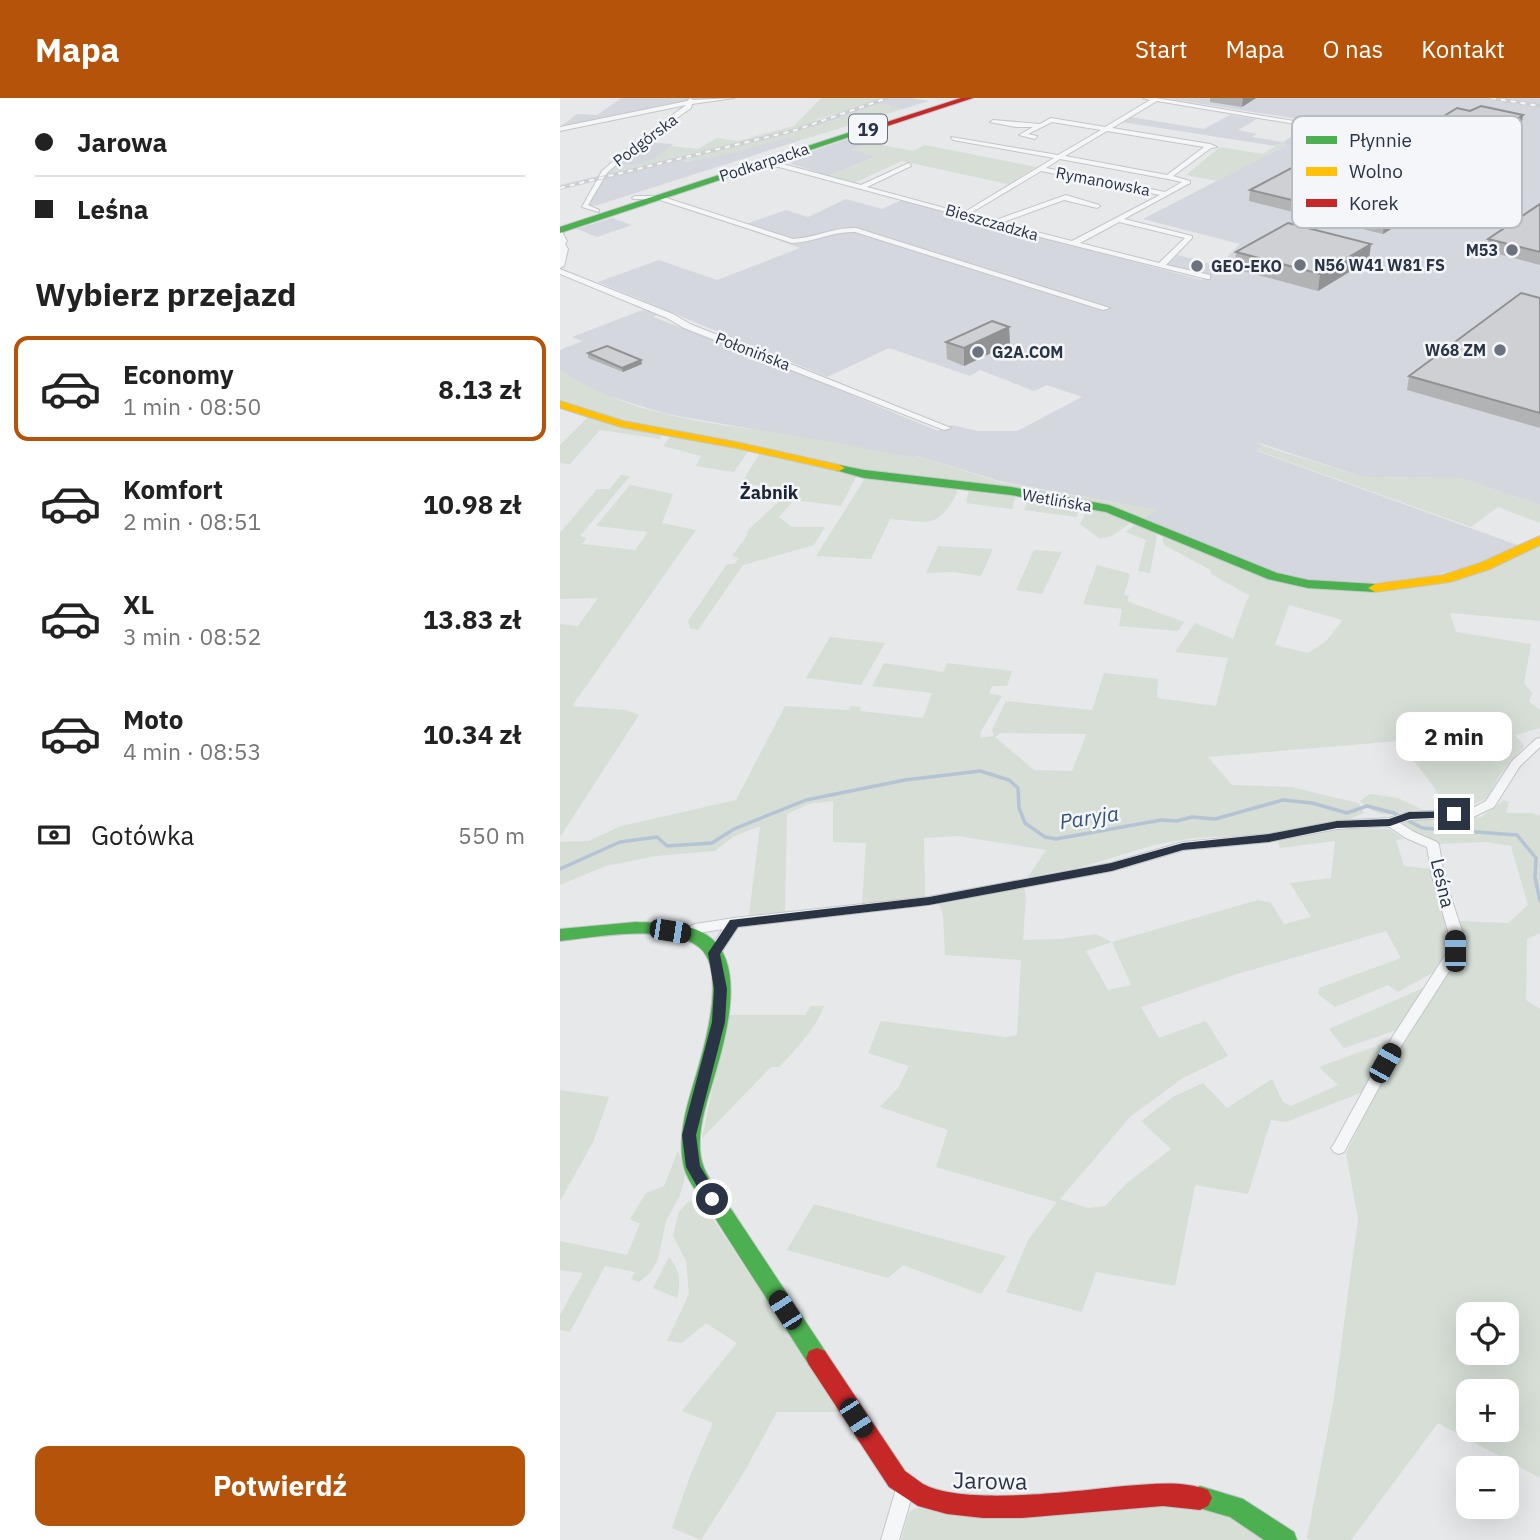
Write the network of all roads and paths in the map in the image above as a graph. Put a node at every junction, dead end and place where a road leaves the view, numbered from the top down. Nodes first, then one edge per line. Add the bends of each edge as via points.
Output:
1 (731, 98) edge
2 (953, 98) edge
3 (969, 98) edge
4 (1146, 98) edge
5 (690, 100) edge
6 (1155, 100) edge
7 (993, 122) dead end
8 (1292, 122) edge
9 (1041, 125) junction
10 (560, 129) edge
11 (1105, 129) junction
12 (1035, 137) dead end
13 (953, 138) dead end
14 (1214, 147) joint
15 (1058, 157) junction
16 (770, 161) junction
17 (909, 165) dead end
18 (1040, 169) junction
19 (1168, 177) junction
20 (862, 187) junction
21 (661, 193) junction
22 (1167, 194) junction
23 (1097, 206) dead end
24 (597, 211) junction
25 (965, 214) junction
26 (1118, 220) junction
27 (994, 223) junction
28 (560, 224) edge
29 (1062, 233) dead end
30 (1087, 237) junction
31 (560, 238) edge
32 (1073, 244) junction
33 (560, 266) edge
34 (1160, 266) junction
35 (560, 271) edge
36 (1207, 277) dead end
37 (1106, 307) dead end
38 (560, 404) edge
39 (947, 428) dead end
40 (1540, 540) edge
41 (1540, 741) edge
42 (1393, 821) junction
43 (734, 923) junction
44 (684, 934) junction
45 (560, 935) edge
46 (714, 953) junction
47 (1339, 1148) dead end
48 (905, 1489) junction
49 (890, 1540) edge
50 (1285, 1540) edge

1 - 5 street
2 - 16 street, Podkarpacka / 19
3 - 16 street, Podkarpacka / 19
4 - 6 street
5 - 10 street
5 - 24 street, Podgórska via 689,107 601,176 584,206
6 - 8 street
6 - 11 street, Rymanowska
7 - 9 street, Rymanowska
9 - 11 street, Rymanowska via 1051,120
9 - 12 street via 1022,135
11 - 14 street, Rymanowska
11 - 15 street, Rymanowska
13 - 15 street, Rymanowska
14 - 19 street, Rymanowska
15 - 18 street, Rymanowska
15 - 19 street, Rymanowska
16 - 20 street, Bieszczadzka
16 - 21 street, Podkarpacka / 19
17 - 20 street
18 - 22 street, Rymanowska
18 - 25 street, Rymanowska
19 - 22 street, Rymanowska via 1188,182
20 - 25 street, Bieszczadzka
21 - 24 street, Podkarpacka / 19
21 - 31 street, Podkarpacka / 19
21 - 37 street via 792,241 856,230
22 - 26 street, Rymanowska
23 - 27 street, Rymanowska via 1064,197
24 - 28 street, Podkarpacka / 19
25 - 27 street, Bieszczadzka
26 - 30 street, Rymanowska
26 - 34 street via 1190,237
27 - 32 street, Bieszczadzka
29 - 30 street
30 - 32 street, Rymanowska
31 - 33 street
32 - 34 street, Bieszczadzka
34 - 36 street, Bieszczadzka
35 - 39 street, Połonińska
38 - 40 street, Wetlińska via 614,422 864,474 1011,491 1109,509 1239,564 1308,584 1375,588 1445,579
41 - 42 street via 1516,764 1483,810
42 - 43 street via 1183,846 1112,867 915,903
42 - 47 street, Leśna via 1433,845 1455,931 1455,951 1398,1040
43 - 44 street
43 - 46 street
44 - 45 street
44 - 46 street via 705,942
46 - 48 street via 720,1005 691,1124 693,1167
48 - 49 street
48 - 50 street, Jarowa via 957,1506 985,1507 1164,1495 1206,1498 1235,1507

